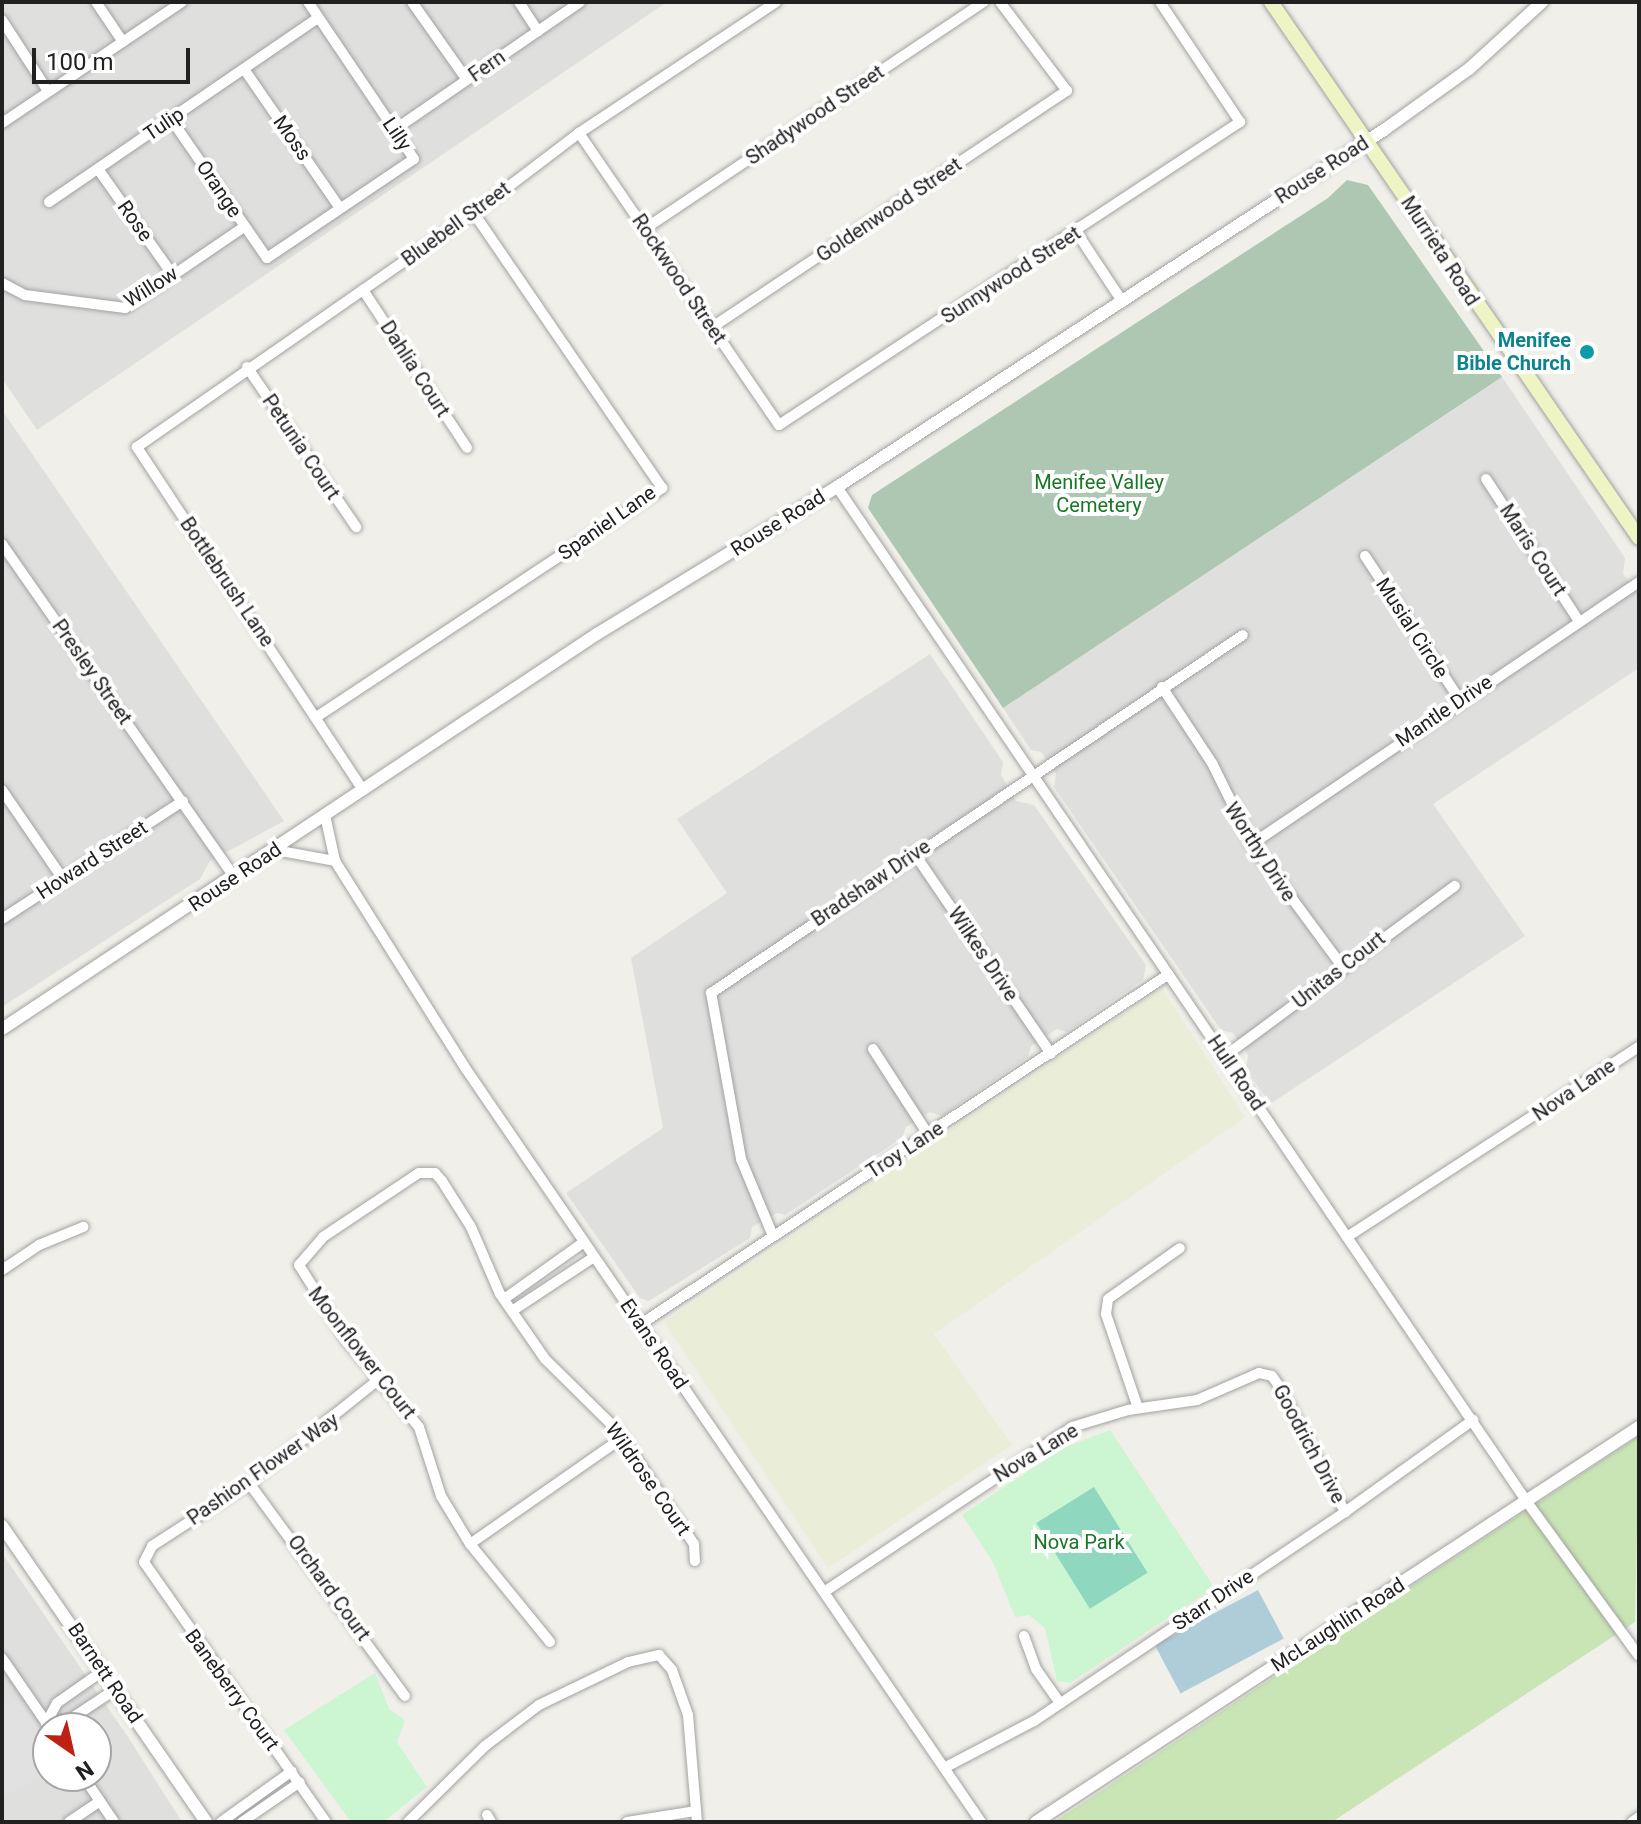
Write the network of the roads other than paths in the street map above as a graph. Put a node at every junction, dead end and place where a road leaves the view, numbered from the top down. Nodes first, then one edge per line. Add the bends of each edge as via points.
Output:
1 (96, 2) edge
2 (182, 2) edge
3 (308, 2) edge
4 (412, 2) edge
5 (519, 2) edge
6 (580, 2) edge
7 (776, 2) edge
8 (984, 2) edge
9 (1000, 2) edge
10 (1160, 2) edge
11 (1271, 2) edge
12 (1542, 2) edge
13 (318, 18) junction
14 (2, 20) edge
15 (538, 31) junction
16 (123, 42) junction
17 (244, 69) junction
18 (467, 80) junction
19 (48, 91) junction
20 (171, 119) junction
21 (2, 123) edge
22 (394, 130) junction
23 (579, 133) junction
24 (1367, 141) junction
25 (98, 169) junction
26 (49, 202) dead end
27 (340, 208) junction
28 (474, 213) junction
29 (245, 226) junction
30 (646, 228) junction
31 (1077, 233) junction
32 (267, 258) joint
33 (172, 274) junction
34 (2, 283) edge
35 (363, 290) junction
36 (1122, 301) junction
37 (711, 328) junction
38 (247, 367) junction
39 (779, 425) joint
40 (137, 447) joint
41 (467, 448) dead end
42 (1486, 479) dead end
43 (837, 487) junction
44 (356, 527) dead end
45 (1639, 538) edge
46 (2, 544) edge
47 (1365, 556) dead end
48 (1639, 582) edge
49 (1579, 621) junction
50 (1243, 635) dead end
51 (1162, 687) junction
52 (1460, 700) junction
53 (318, 716) junction
54 (1033, 773) junction
55 (2, 790) edge
56 (363, 790) junction
57 (183, 801) junction
58 (325, 815) junction
59 (1252, 844) junction
60 (275, 850) junction
61 (914, 853) junction
62 (335, 861) junction
63 (235, 878) junction
64 (63, 879) junction
65 (1455, 886) dead end
66 (2, 919) edge
67 (1344, 969) junction
68 (1169, 974) junction
69 (2, 1029) edge
70 (1639, 1047) edge
71 (873, 1049) dead end
72 (1051, 1054) junction
73 (1225, 1056) junction
74 (929, 1136) junction
75 (426, 1171) joint
76 (83, 1227) dead end
77 (773, 1236) junction
78 (1347, 1237) junction
79 (584, 1242) junction
80 (1180, 1248) dead end
81 (594, 1257) junction
82 (2, 1270) edge
83 (504, 1299) junction
84 (512, 1311) junction
85 (641, 1324) junction
86 (1272, 1376) joint
87 (378, 1380) junction
88 (1138, 1408) junction
89 (1473, 1420) junction
90 (1639, 1427) edge
91 (622, 1438) junction
92 (249, 1483) junction
93 (1527, 1502) junction
94 (1345, 1512) junction
95 (2, 1526) edge
96 (470, 1544) junction
97 (146, 1555) joint
98 (695, 1561) dead end
99 (824, 1592) junction
100 (1024, 1636) dead end
101 (550, 1642) dead end
102 (1639, 1656) edge
103 (2, 1658) edge
104 (104, 1670) junction
105 (116, 1689) junction
106 (405, 1696) dead end
107 (1060, 1703) junction
108 (39, 1712) edge
109 (53, 1712) edge
110 (81, 1712) edge
111 (944, 1768) junction
112 (292, 1771) junction
113 (300, 1782) junction
114 (94, 1792) edge
115 (100, 1801) junction
116 (697, 1817) edge
117 (1639, 1817) edge
118 (69, 1822) edge
119 (114, 1822) edge
120 (206, 1822) edge
121 (221, 1822) edge
122 (242, 1822) edge
123 (326, 1822) edge
124 (408, 1822) edge
125 (627, 1822) edge
126 (981, 1822) edge
127 (1036, 1822) edge
128 (1632, 1822) edge

1 - 16 street
2 - 16 street
3 - 13 street, Lilly
4 - 18 street
5 - 15 street
6 - 15 street, Fern
7 - 23 street, Bluebell Street
8 - 30 street, Shadywood Street
9 - 37 street, Goldenwood Street via 1067,91
10 - 31 street, Sunnywood Street via 1240,122
11 - 24 main road, Murrieta Road
12 - 24 street, Rouse Road via 1469,69
13 - 17 street, Tulip
13 - 22 street, Lilly
14 - 19 street
15 - 18 street, Fern
16 - 19 street
17 - 20 street, Tulip
17 - 27 street, Moss
18 - 22 street, Fern
19 - 21 street
20 - 25 street, Tulip
20 - 29 street, Orange
22 - 27 street, Lilly via 414,159
23 - 28 street, Bluebell Street
23 - 30 street, Rockwood Street
24 - 36 street, Rouse Road
24 - 45 main road, Murrieta Road
25 - 26 street, Tulip
25 - 33 street, Rose
27 - 32 street, Lilly
28 - 35 street, Bluebell Street
28 - 53 street, Spaniel Lane via 662,488
29 - 32 street, Orange
29 - 33 street, Willow
30 - 37 street, Rockwood Street
31 - 36 street
31 - 39 street, Sunnywood Street
33 - 34 street, Willow via 125,308 25,295
35 - 38 street, Bluebell Street
35 - 41 street, Dahlia Court
36 - 43 street, Rouse Road
37 - 39 street, Rockwood Street
38 - 40 street, Bluebell Street
38 - 44 street, Petunia Court
40 - 53 street, Bottlebrush Lane
42 - 49 street, Maris Court
43 - 54 street, Hull Road
43 - 56 street, Rouse Road via 597,634
46 - 57 street, Presley Street
47 - 52 street, Musial Circle
48 - 49 street, Mantle Drive
49 - 52 street, Mantle Drive
50 - 51 street, Bradshaw Drive
51 - 54 street, Bradshaw Drive
51 - 59 street, Worthy Drive via 1212,763
52 - 59 street, Mantle Drive
53 - 56 street, Bottlebrush Lane
54 - 61 street, Bradshaw Drive
54 - 68 street, Hull Road
55 - 64 street
56 - 58 street, Rouse Road
57 - 63 street, Presley Street
57 - 64 street, Howard Street
58 - 60 street, Rouse Road
58 - 62 street, Evans Road
59 - 67 street, Worthy Drive
60 - 62 street
60 - 63 street, Rouse Road
61 - 72 street, Wilkes Drive
61 - 77 street, Bradshaw Drive via 711,993 741,1159
62 - 79 street, Evans Road via 466,1069
63 - 69 street, Rouse Road
64 - 66 street, Howard Street
65 - 67 street, Unitas Court
67 - 73 street, Unitas Court
68 - 72 street, Troy Lane
68 - 73 street, Hull Road
70 - 78 street, Nova Lane
71 - 74 street
72 - 74 street, Troy Lane
73 - 78 street, Hull Road
74 - 77 street, Troy Lane
75 - 83 street, Wildrose Court via 442,1181 460,1209
75 - 87 street, Moonflower Court via 323,1237 299,1265
76 - 82 street via 39,1245
77 - 85 street, Troy Lane
78 - 89 street, Hull Road
79 - 81 street, Evans Road
79 - 83 street
80 - 88 street via 1108,1299 1106,1314
81 - 84 street
81 - 85 street, Evans Road
83 - 84 street, Wildrose Court
84 - 91 street, Wildrose Court via 545,1359
85 - 99 street, Evans Road
86 - 88 street, Nova Lane via 1259,1373 1197,1400
86 - 94 street, Goodrich Drive
87 - 92 street, Pashion Flower Way
87 - 96 street, Moonflower Court via 419,1427 441,1496
88 - 99 street, Nova Lane via 1072,1427 1042,1444
89 - 93 street, Hull Road
89 - 94 street, Starr Drive
90 - 93 street, McLaughlin Road
91 - 96 street
91 - 98 street, Wildrose Court via 694,1544
92 - 97 street, Pashion Flower Way
92 - 106 street, Orchard Court
93 - 102 street, Hull Road
93 - 127 street, McLaughlin Road
94 - 107 street, Starr Drive
95 - 104 street, Barnett Road
96 - 101 street, Moonflower Court
97 - 112 street, Baneberry Court via 145,1568
99 - 111 street, Evans Road
100 - 107 street via 1036,1669
103 - 108 street
104 - 105 street, Barnett Road
104 - 109 street via 57,1703
105 - 110 street
105 - 120 street, Barnett Road
107 - 111 street, Starr Drive
111 - 126 street, Evans Road
112 - 113 street, Baneberry Court
112 - 121 street
113 - 122 street
113 - 123 street, Baneberry Court
114 - 115 street
115 - 118 street
115 - 119 street
116 - 124 street via 688,1715 672,1670 659,1655 628,1662 539,1705 485,1746
116 - 125 street
117 - 128 street

